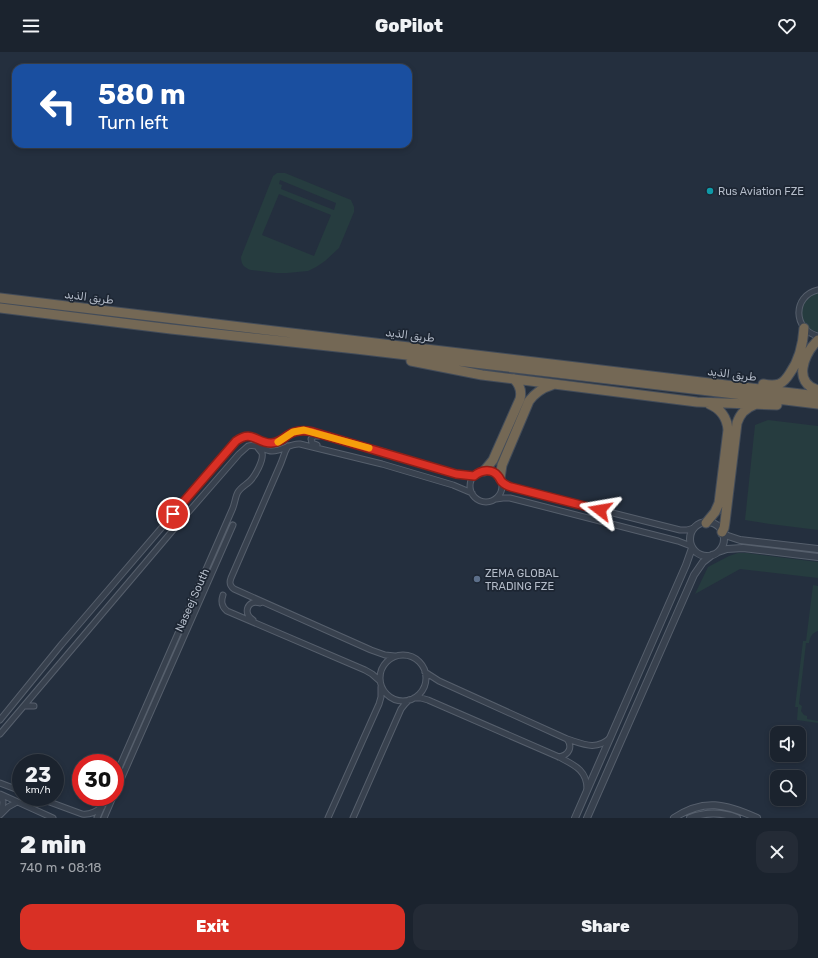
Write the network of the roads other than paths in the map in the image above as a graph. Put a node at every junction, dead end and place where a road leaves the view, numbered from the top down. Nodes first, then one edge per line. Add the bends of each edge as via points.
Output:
1 (818, 290) edge
2 (0, 298) edge
3 (0, 308) edge
4 (804, 328) junction
5 (818, 336) edge
6 (818, 340) edge
7 (356, 349) junction
8 (818, 350) edge
9 (805, 360) junction
10 (514, 379) junction
11 (711, 383) junction
12 (555, 384) junction
13 (818, 390) edge
14 (818, 396) edge
15 (698, 402) junction
16 (806, 403) junction
17 (758, 404) junction
18 (818, 404) edge
19 (332, 438) junction
20 (289, 445) junction
21 (327, 450) junction
22 (224, 454) junction
23 (239, 454) junction
24 (232, 462) junction
25 (484, 471) junction
26 (474, 476) junction
27 (501, 480) junction
28 (472, 493) junction
29 (496, 499) junction
30 (706, 523) junction
31 (233, 525) dead end
32 (694, 528) junction
33 (722, 533) junction
34 (692, 547) junction
35 (818, 549) edge
36 (718, 552) junction
37 (712, 555) junction
38 (818, 557) edge
39 (223, 595) dead end
40 (272, 606) junction
41 (262, 626) junction
42 (395, 656) junction
43 (425, 672) junction
44 (381, 683) junction
45 (412, 699) junction
46 (24, 706) junction
47 (34, 706) dead end
48 (0, 720) edge
49 (0, 734) edge
50 (610, 738) junction
51 (567, 739) junction
52 (124, 755) edge
53 (559, 757) junction
54 (124, 773) edge
55 (0, 783) edge
56 (12, 788) edge
57 (587, 789) junction
58 (1, 795) edge
59 (12, 800) edge
60 (12, 805) edge
61 (26, 806) edge
62 (58, 806) edge
63 (109, 806) edge
64 (102, 807) joint
65 (63, 808) junction
66 (1, 813) edge
67 (53, 818) edge
68 (81, 818) edge
69 (97, 818) edge
70 (104, 818) edge
71 (328, 818) edge
72 (353, 818) edge
73 (574, 818) edge
74 (587, 818) edge
75 (674, 818) edge
76 (690, 818) edge
77 (737, 818) edge
78 (757, 818) edge

1 - 4 street via 806,296 799,308 799,318
2 - 11 highway, طريق الذيد
3 - 7 highway, طريق الذيد
4 - 5 street
4 - 11 highway via 799,358 792,372 782,382 772,385 729,380
6 - 9 highway
7 - 10 highway via 366,355
7 - 16 highway, طريق الذيد
8 - 9 highway
9 - 13 highway via 802,370 804,378 808,385
10 - 12 highway
10 - 25 highway via 520,388 520,399 493,460
11 - 14 highway, طريق الذيد
12 - 15 highway
12 - 27 highway via 538,391 529,401 502,465
15 - 17 highway
15 - 30 highway via 709,404 719,410 726,419 728,430 719,503
16 - 17 highway via 793,406
16 - 18 highway, طريق الذيد
17 - 33 highway via 744,411 738,419
19 - 21 street via 313,436 311,439 313,444
19 - 22 street via 304,430 293,432 275,443 245,436 236,441
19 - 26 street via 450,472
20 - 21 street via 300,444
20 - 23 street via 271,451 250,445
20 - 40 street via 230,580 233,588
21 - 28 street via 453,485
22 - 24 street via 230,456
22 - 48 street via 52,655
23 - 24 street
23 - 52 street, Naseej South via 254,447 261,450 263,456 253,478 237,495
24 - 46 street
25 - 26 street
25 - 27 street via 495,473
26 - 28 street via 470,484
27 - 29 street via 501,493
27 - 32 street via 514,488 680,530
28 - 29 street via 484,502
29 - 34 street via 510,498 678,541
30 - 32 street
30 - 33 street via 714,525
31 - 54 street
32 - 34 street via 690,537
33 - 35 street via 740,540
33 - 36 street via 723,542
34 - 37 street via 699,554
34 - 50 street
36 - 37 street
36 - 38 street via 743,548
37 - 74 street via 703,562 694,575
39 - 41 street via 222,603 225,610
40 - 41 street via 252,602 248,607 249,617
40 - 42 street via 376,652
41 - 44 street via 365,670
42 - 43 street via 412,656 420,662
42 - 44 street via 384,664 380,672
43 - 45 street via 423,689
43 - 51 street via 439,681
44 - 45 street via 387,694 396,700
44 - 71 street via 379,704
45 - 53 street via 428,700
45 - 72 street via 401,709
46 - 47 street
46 - 49 street
50 - 51 street via 594,746
50 - 57 street
51 - 53 street via 569,752
53 - 57 street via 581,770 586,779
55 - 56 street
57 - 73 street
58 - 59 street
58 - 66 street
60 - 66 street
61 - 67 street
62 - 65 street
63 - 70 street
64 - 65 street via 94,813 85,814
64 - 69 street
65 - 68 street
75 - 78 street via 692,808 717,805 730,807
76 - 77 street via 710,813

